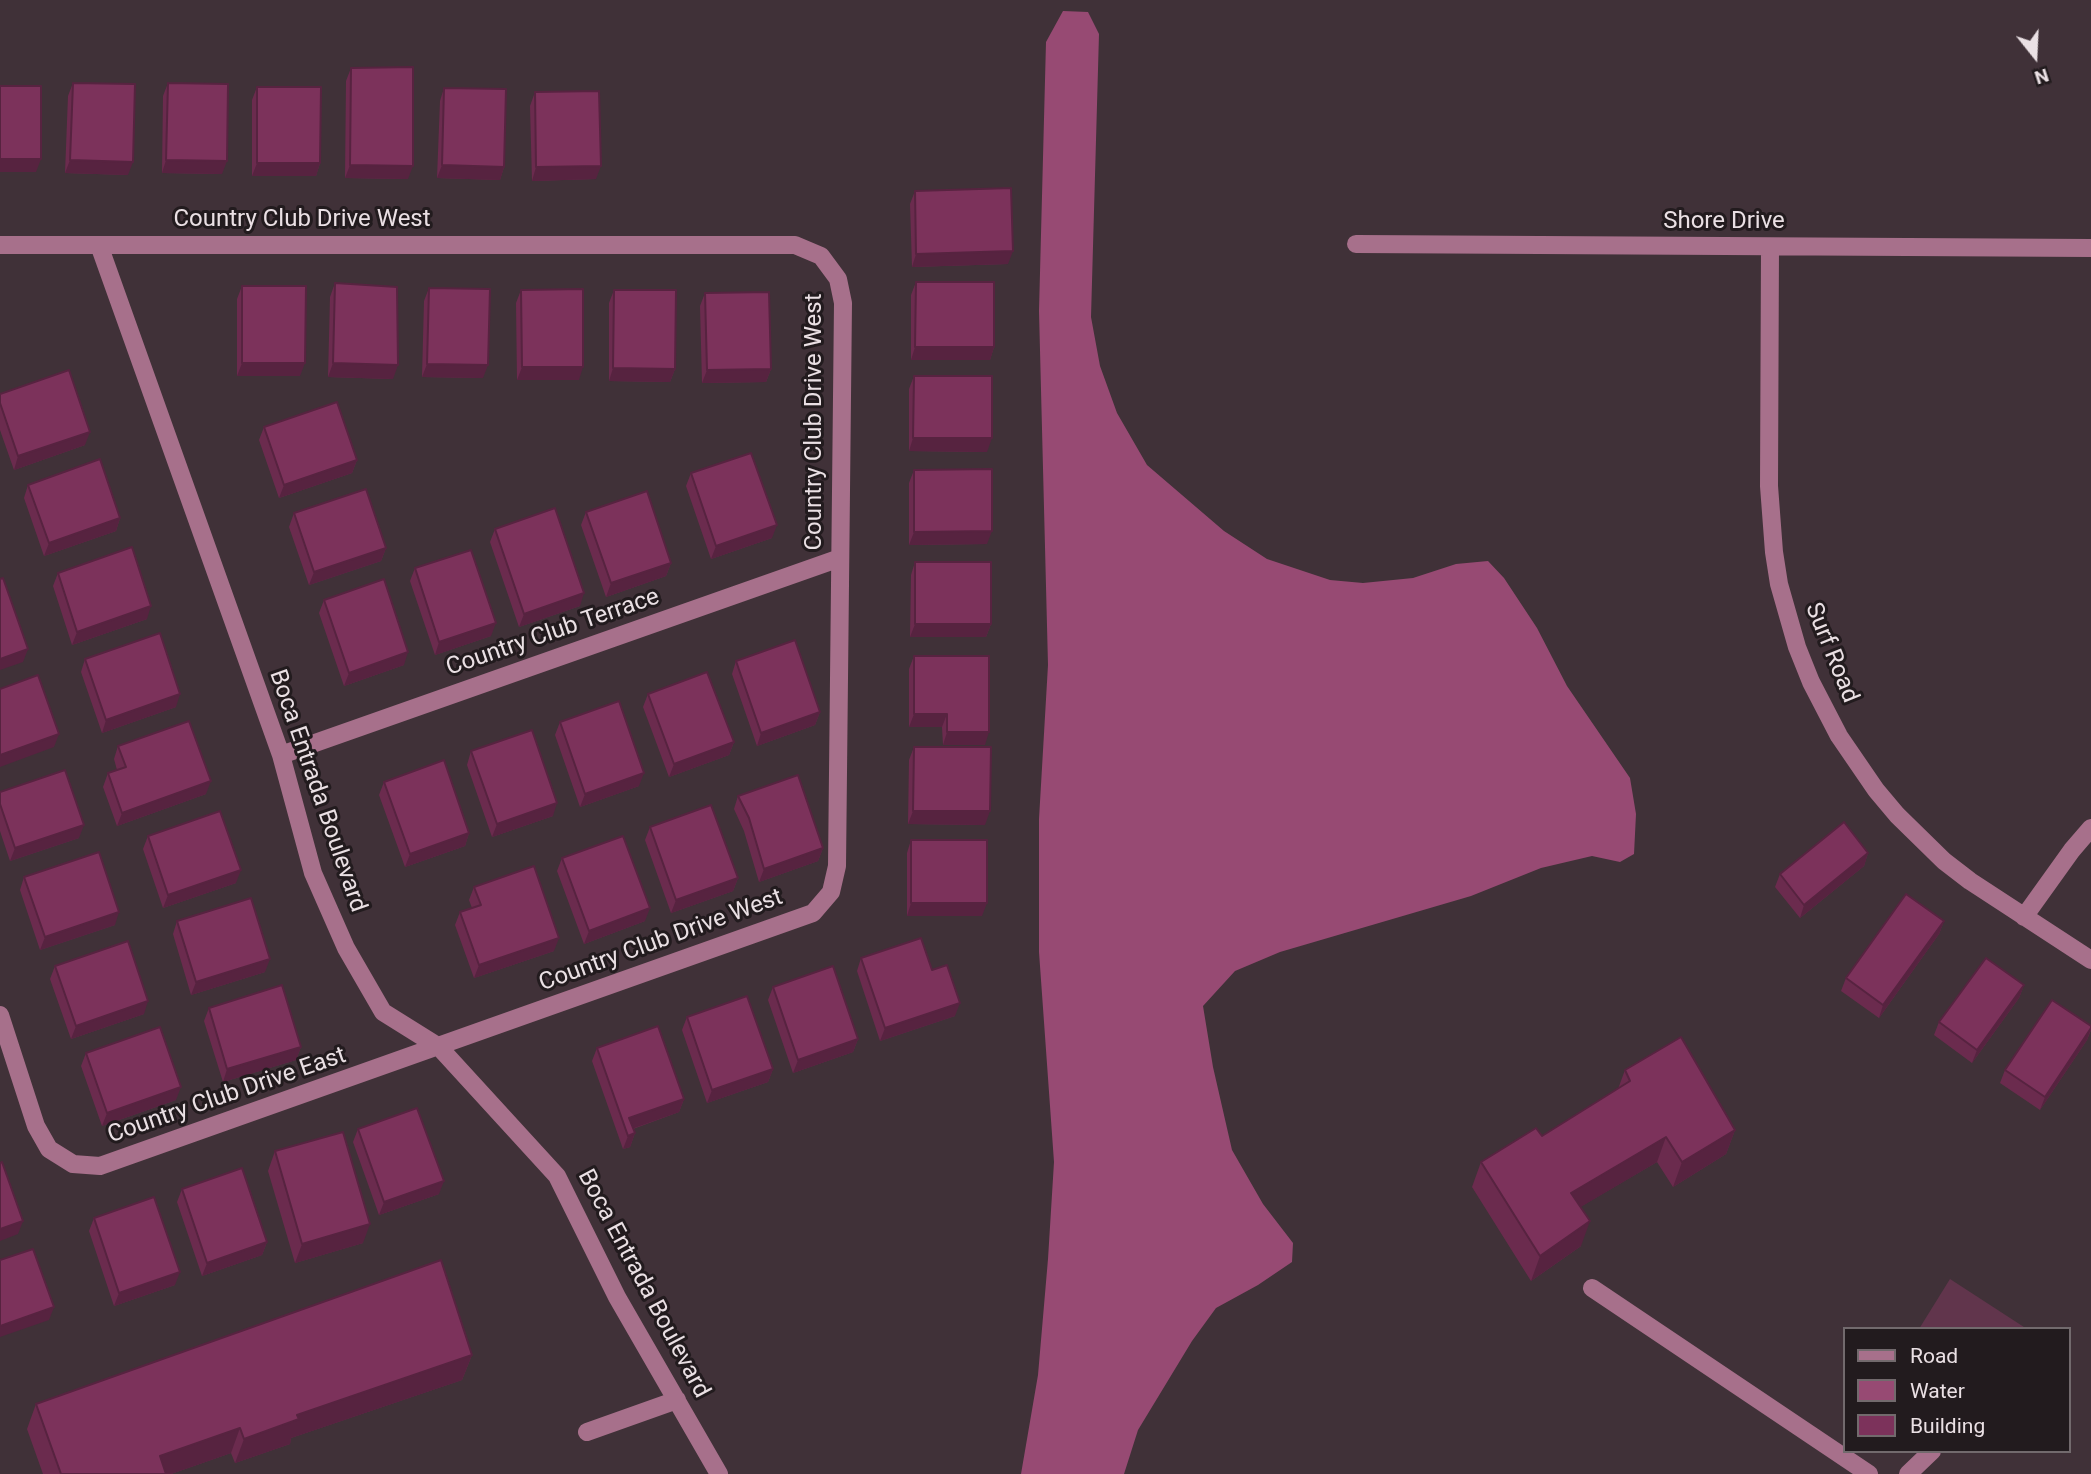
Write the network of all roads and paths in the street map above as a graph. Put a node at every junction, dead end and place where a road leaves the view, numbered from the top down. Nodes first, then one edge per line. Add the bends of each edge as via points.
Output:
1 (1356, 244) dead end
2 (0, 245) edge
3 (99, 245) junction
4 (1770, 247) junction
5 (2091, 248) edge
6 (840, 558) junction
7 (281, 755) junction
8 (2091, 828) edge
9 (2024, 917) junction
10 (2091, 960) edge
11 (0, 1015) edge
12 (439, 1047) junction
13 (1592, 1288) dead end
14 (677, 1400) junction
15 (587, 1432) dead end
16 (1930, 1453) edge
17 (719, 1474) edge
18 (1869, 1474) edge
19 (1908, 1474) edge

1 - 4 street, Shore Drive
2 - 3 street
3 - 6 street, Country Club Drive West via 795,245 821,256 838,279 843,303
3 - 7 street, Boca Entrada Boulevard
4 - 5 street, Shore Drive
4 - 9 street, Surf Road via 1769,486 1779,584 1797,647 1839,736 1876,790 1944,861
6 - 7 street, Country Club Terrace
6 - 12 street, Country Club Drive West via 837,866 831,891 813,913
7 - 12 street, Boca Entrada Boulevard via 313,873 346,948 383,1012
8 - 9 street
9 - 10 street, Surf Road
11 - 12 street, Country Club Drive East via 36,1126 49,1149 73,1164 100,1166
12 - 14 street, Boca Entrada Boulevard via 557,1176 617,1297
13 - 18 street
14 - 15 street
14 - 17 street, Boca Entrada Boulevard
16 - 19 street

